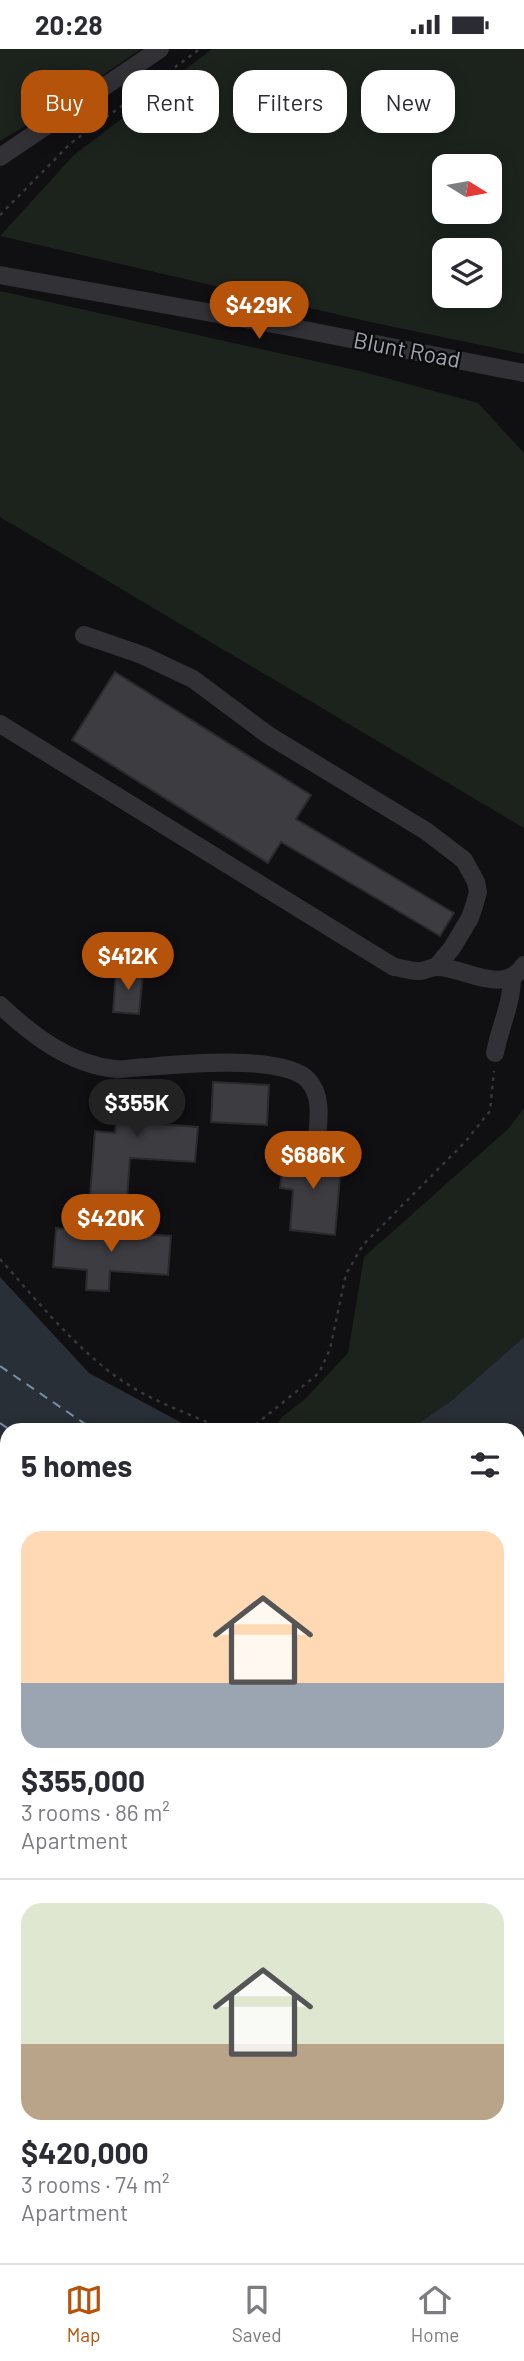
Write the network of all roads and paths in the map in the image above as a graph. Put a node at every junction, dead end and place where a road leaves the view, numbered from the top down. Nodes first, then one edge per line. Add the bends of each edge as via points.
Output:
1 (160, 49) edge
2 (200, 49) edge
3 (0, 157) edge
4 (0, 215) edge
5 (0, 275) edge
6 (524, 373) edge
7 (84, 635) dead end
8 (0, 724) edge
9 (436, 967) junction
10 (518, 971) edge
11 (0, 1005) edge
12 (495, 1053) joint
13 (317, 1137) dead end
14 (0, 1259) edge
15 (209, 1423) edge
16 (258, 1423) edge

1 - 3 street
2 - 4 path via 71,143
5 - 6 street, Blunt Road
7 - 9 street via 193,679 268,735 426,831 464,860 478,892 470,918
8 - 9 street via 394,967 419,971
9 - 10 street via 495,979
10 - 12 street
11 - 13 street via 39,1040 79,1060 115,1069 212,1062 285,1068 309,1081 318,1101
12 - 16 path via 490,1111 363,1245 346,1274 330,1349 319,1373
14 - 15 path via 65,1332 113,1373 144,1394

